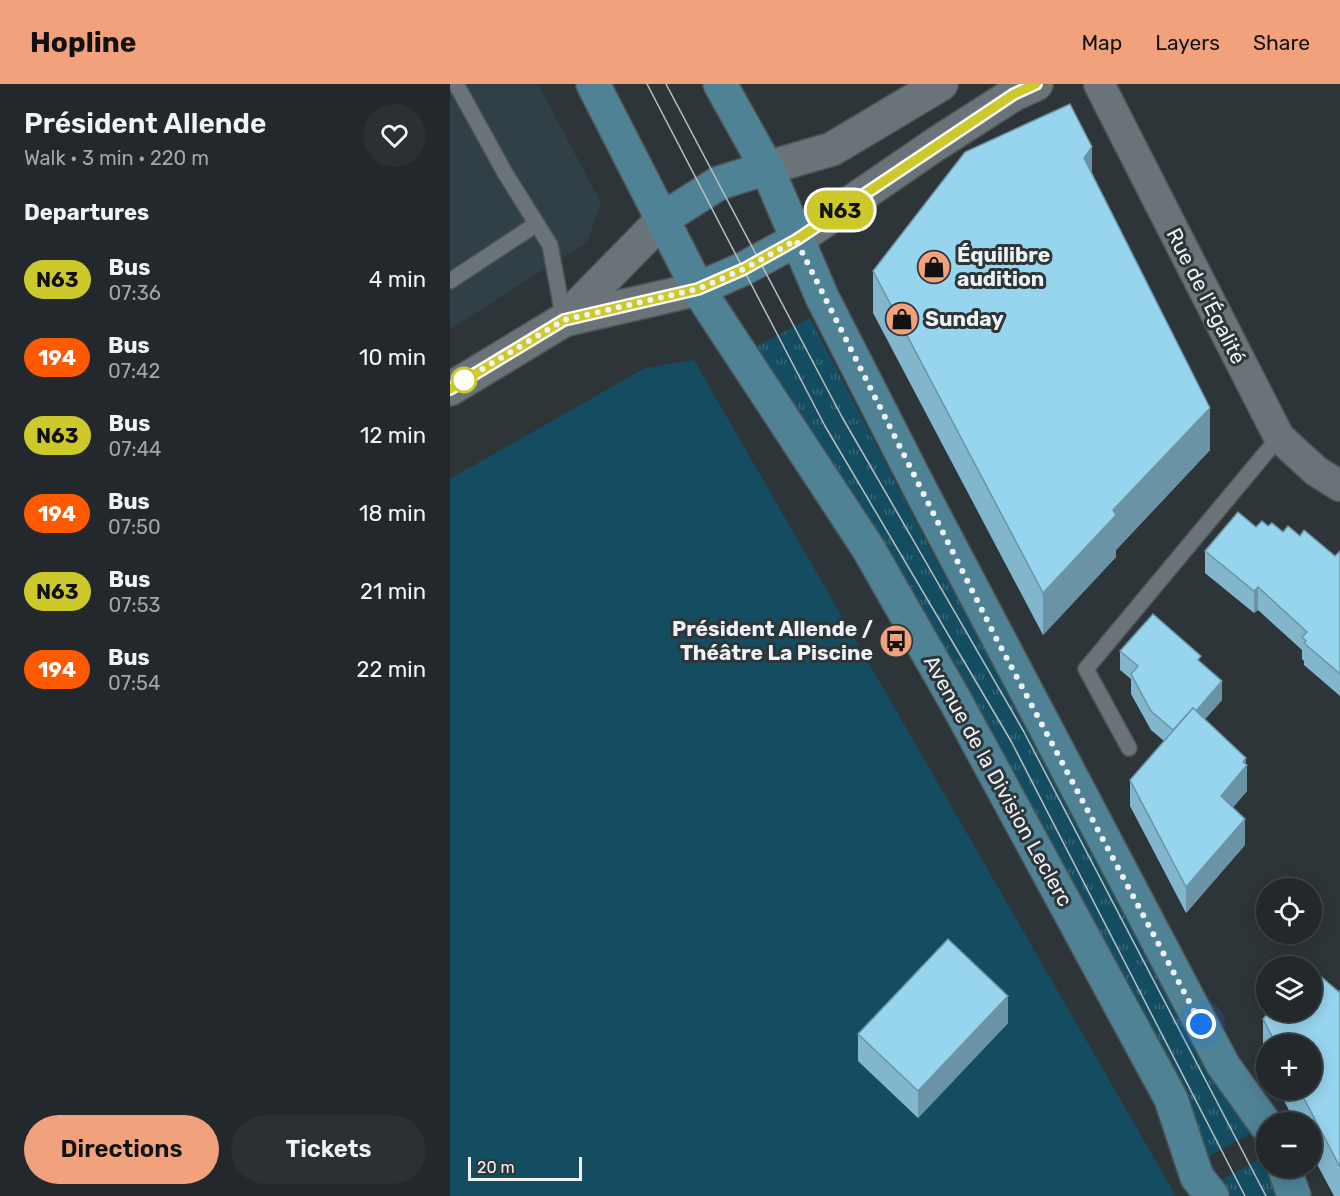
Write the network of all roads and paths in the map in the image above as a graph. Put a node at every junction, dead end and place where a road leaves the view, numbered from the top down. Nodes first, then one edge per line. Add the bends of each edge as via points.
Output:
1 (456, 84) edge
2 (592, 84) edge
3 (720, 84) edge
4 (941, 84) edge
5 (1036, 84) edge
6 (1099, 84) edge
7 (767, 168) junction
8 (664, 218) junction
9 (535, 225) junction
10 (796, 240) junction
11 (450, 281) edge
12 (698, 289) junction
13 (564, 320) junction
14 (450, 389) edge
15 (1279, 437) junction
16 (1340, 486) edge
17 (1129, 748) dead end
18 (1257, 1112) edge
19 (1288, 1178) edge
20 (1212, 1196) edge
21 (1294, 1196) edge

1 - 9 lane
2 - 8 main road, Avenue de la Division Leclerc
3 - 7 main road
4 - 7 main road via 832,149
5 - 10 main road via 936,144
6 - 15 street, Rue de l'Égalité
7 - 8 main road via 719,183
7 - 10 main road
8 - 12 main road, Avenue de la Division Leclerc
8 - 13 main road
9 - 11 lane
9 - 13 lane via 550,245
10 - 12 main road
10 - 18 main road via 996,638 1223,1065
12 - 13 main road
12 - 20 main road, Avenue de la Division Leclerc via 868,548 956,702 1171,1099 1197,1177
13 - 14 main road
15 - 16 street, Rue de l'Égalité via 1316,471
15 - 17 lane via 1086,669
19 - 21 main road

